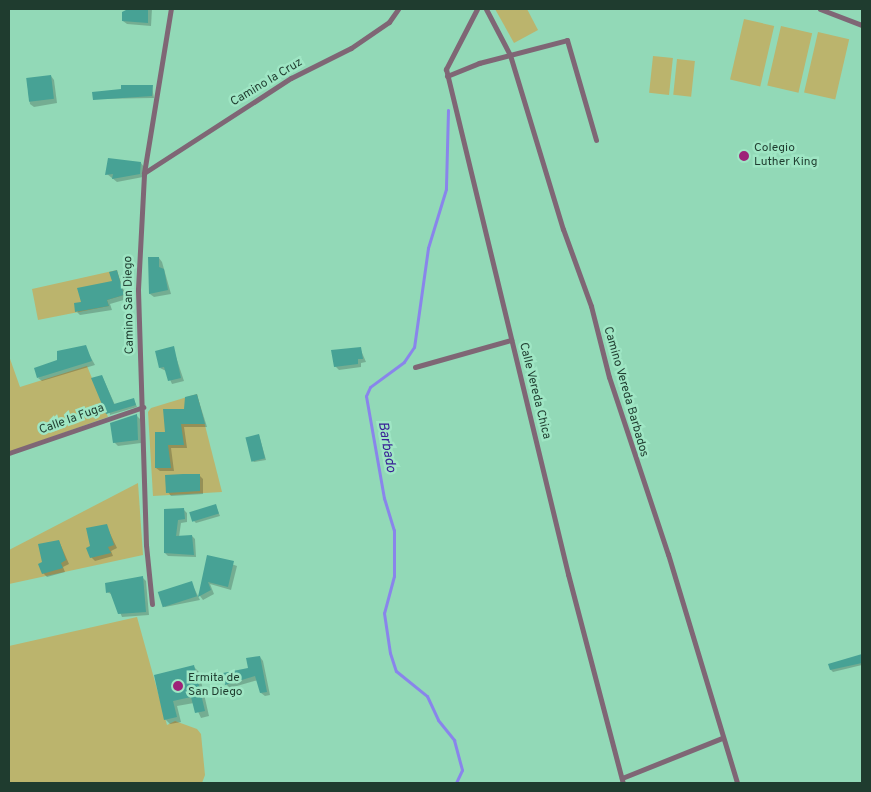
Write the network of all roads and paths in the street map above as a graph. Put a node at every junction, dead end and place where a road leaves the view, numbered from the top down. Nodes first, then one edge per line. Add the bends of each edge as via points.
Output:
1 (171, 9) edge
2 (477, 9) edge
3 (486, 9) edge
4 (820, 9) edge
5 (396, 10) edge
6 (862, 25) edge
7 (510, 55) junction
8 (447, 76) junction
9 (596, 140) dead end
10 (144, 173) junction
11 (511, 340) junction
12 (415, 367) dead end
13 (143, 407) junction
14 (9, 453) edge
15 (152, 604) dead end
16 (722, 738) junction
17 (623, 781) edge
18 (737, 783) edge

1 - 10 street, Camino San Diego
2 - 8 street via 446,69
3 - 7 street, Camino Vereda Barbados
4 - 6 street
5 - 10 street, Camino la Cruz via 389,22 351,48 291,78
7 - 8 street
7 - 9 street via 567,40
7 - 16 street, Camino Vereda Barbados via 563,229 591,306 609,377 668,554
8 - 11 street, Calle Vereda Chica
10 - 13 street, Camino San Diego via 138,289
11 - 12 street
11 - 17 street, Calle Vereda Chica
13 - 14 street, Calle la Fuga
13 - 15 street, Camino San Diego via 146,545
16 - 17 street
16 - 18 street, Camino Vereda Barbados

